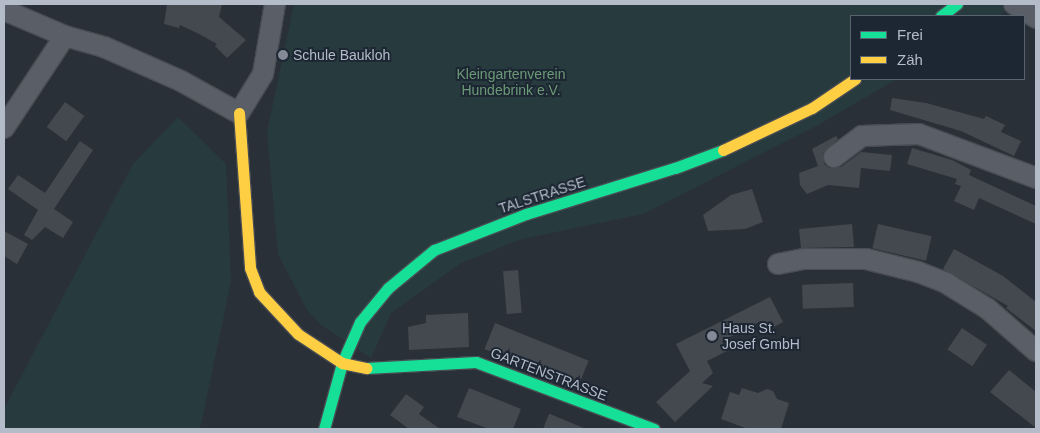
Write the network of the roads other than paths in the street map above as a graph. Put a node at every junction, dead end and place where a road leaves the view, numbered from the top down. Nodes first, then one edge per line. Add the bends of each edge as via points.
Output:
1 (275, 4) edge
2 (957, 4) edge
3 (1014, 4) edge
4 (4, 10) edge
5 (942, 15) edge
6 (1036, 18) edge
7 (65, 36) junction
8 (854, 80) edge
9 (240, 113) junction
10 (4, 128) edge
11 (834, 157) dead end
12 (1036, 178) edge
13 (778, 264) dead end
14 (1036, 351) edge
15 (342, 363) junction
16 (324, 429) edge
17 (654, 429) edge

1 - 9 street via 263,74
2 - 5 main road
3 - 6 street
4 - 7 street
7 - 9 street via 104,47 181,81
7 - 10 street
8 - 15 main road, TALSTRASSE via 812,108 743,142 675,168 526,214 434,250 388,288 360,322
9 - 15 main road via 248,253 254,280 283,321
11 - 12 street via 862,136 919,134
13 - 14 street via 804,258 866,259 918,272 988,309
15 - 16 main road, TALSTRASSE
15 - 17 main road, GARTENSTRASSE via 365,368 476,362

